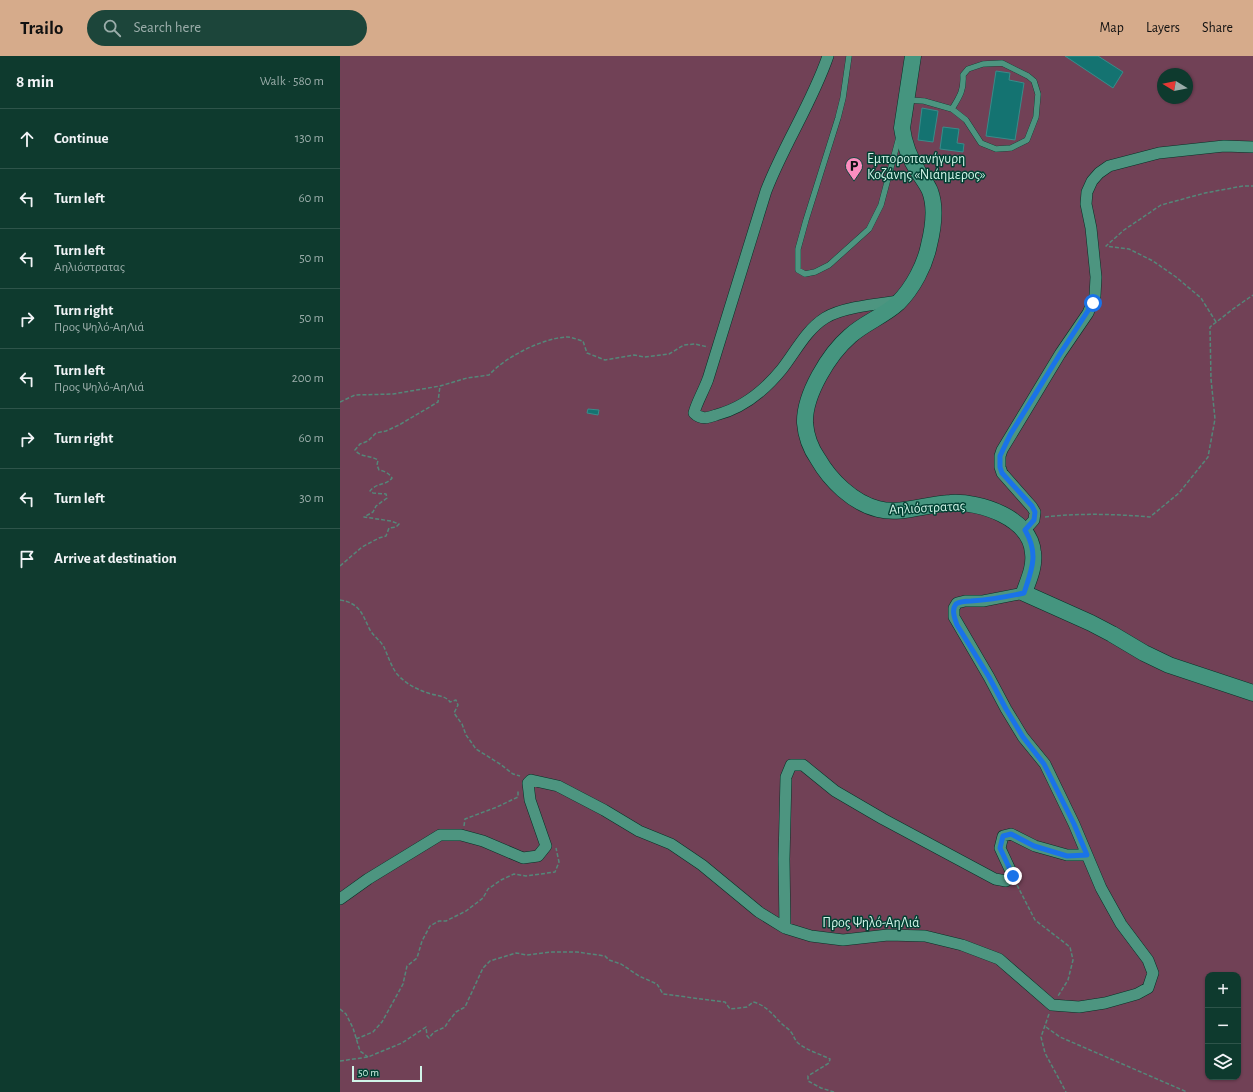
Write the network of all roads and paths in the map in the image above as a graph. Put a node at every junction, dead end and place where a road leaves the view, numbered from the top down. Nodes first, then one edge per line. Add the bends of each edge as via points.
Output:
1 (828, 56) edge
2 (849, 56) edge
3 (913, 56) edge
4 (1001, 56) edge
5 (1002, 63) junction
6 (906, 100) junction
7 (952, 109) junction
8 (902, 128) junction
9 (1253, 147) edge
10 (1253, 186) edge
11 (1253, 295) edge
12 (900, 301) junction
13 (1216, 322) junction
14 (717, 350) junction
15 (440, 386) junction
16 (340, 402) edge
17 (1030, 524) junction
18 (340, 566) edge
19 (1024, 593) junction
20 (340, 600) edge
21 (1253, 693) edge
22 (523, 782) junction
23 (461, 835) junction
24 (546, 846) junction
25 (1087, 855) junction
26 (1013, 876) junction
27 (340, 899) edge
28 (785, 928) junction
29 (1052, 1005) junction
30 (340, 1009) edge
31 (1046, 1027) junction
32 (356, 1039) junction
33 (368, 1057) junction
34 (340, 1061) edge
35 (834, 1092) edge
36 (1066, 1092) edge
37 (1187, 1092) edge

1 - 14 street via 820,78 775,167
2 - 8 lane via 838,118 798,249 798,270 805,274 829,265 869,229 881,205
3 - 6 street, Αηλιόστρατας
4 - 5 lane
5 - 7 lane via 983,64 968,69 963,75 964,85 961,94
5 - 7 lane via 1034,81 1038,94 1036,116 1027,140 1011,148 996,149 981,143 966,120
6 - 7 lane via 924,101
6 - 8 street, Αηλιόστρατας
8 - 12 street, Αηλιόστρατας via 910,158 930,191 933,214 932,231 923,265
9 - 17 street via 1224,146 1159,152 1109,166 1092,181 1087,192 1086,204 1097,285 1093,303 1010,435 1000,456 1002,473 1035,512
10 - 13 path via 1205,193 1160,205 1106,246 1129,249 1176,277 1201,298
11 - 13 path
12 - 14 street via 859,307 826,317 809,332 782,369 755,396 732,411 705,418 698,417 694,413 695,409
12 - 17 street, Αηλιόστρατας via 850,335 821,374 809,400 805,424 807,436 818,460 845,491 855,499 877,509 910,509 966,503 987,508 1014,521
13 - 17 path via 1210,327 1210,379 1215,419 1208,457 1179,493 1150,517 1068,515
14 - 15 path via 695,344 684,346 669,354 634,355 606,360 587,353 583,341 569,337 548,341 526,350 496,367 489,375 466,378
15 - 16 path via 393,394 355,395
15 - 18 path via 438,402 399,425 376,433 355,450 378,460 378,470 392,478 389,482 374,486 370,491 373,494 386,494 387,498 364,517 399,524 389,528 386,536 362,547
17 - 19 street via 1034,559
19 - 21 street via 1091,623 1169,665
19 - 25 street via 957,603 954,617 1023,737 1044,764
20 - 22 path via 360,609 396,673 409,685 447,698 450,702 456,700 458,705 454,714 476,749
22 - 23 path via 518,797 465,819
22 - 24 street
22 - 28 street, Προς Ψηλό-ΑηΛιά via 558,786 639,831 671,844 702,865 759,912
23 - 24 street via 483,841 523,858 538,856
23 - 27 street via 440,835
24 - 32 path via 556,848 559,862 555,872 526,876 514,874 488,889 483,898 466,910 430,926 417,958 407,966 403,984 382,1022 373,1032
25 - 26 street via 1067,856 1034,846 1011,834 1003,836 1000,848
25 - 29 street via 1101,888 1121,924 1148,960 1153,973 1148,988 1137,994 1079,1007
26 - 28 street via 1006,881 995,879 835,791 803,765 791,765 786,777
26 - 29 path via 1035,920 1070,947 1073,960 1068,980
28 - 29 street, Προς Ψηλό-ΑηΛιά via 811,936 843,940 888,935 924,936 962,945 998,959
29 - 31 path
30 - 32 path via 346,1014
31 - 36 path via 1042,1037 1044,1053
31 - 37 path via 1060,1037
32 - 33 path via 360,1051
33 - 34 path
33 - 35 path via 402,1043 426,1027 429,1038 434,1032 445,1027 456,1012 465,1007 483,968 490,961 516,953 527,955 576,952 605,956 657,984 663,994 725,1002 730,1009 747,1007 753,1002 760,1004 791,1031 798,1043 811,1052 830,1059 829,1063 808,1076 808,1081

